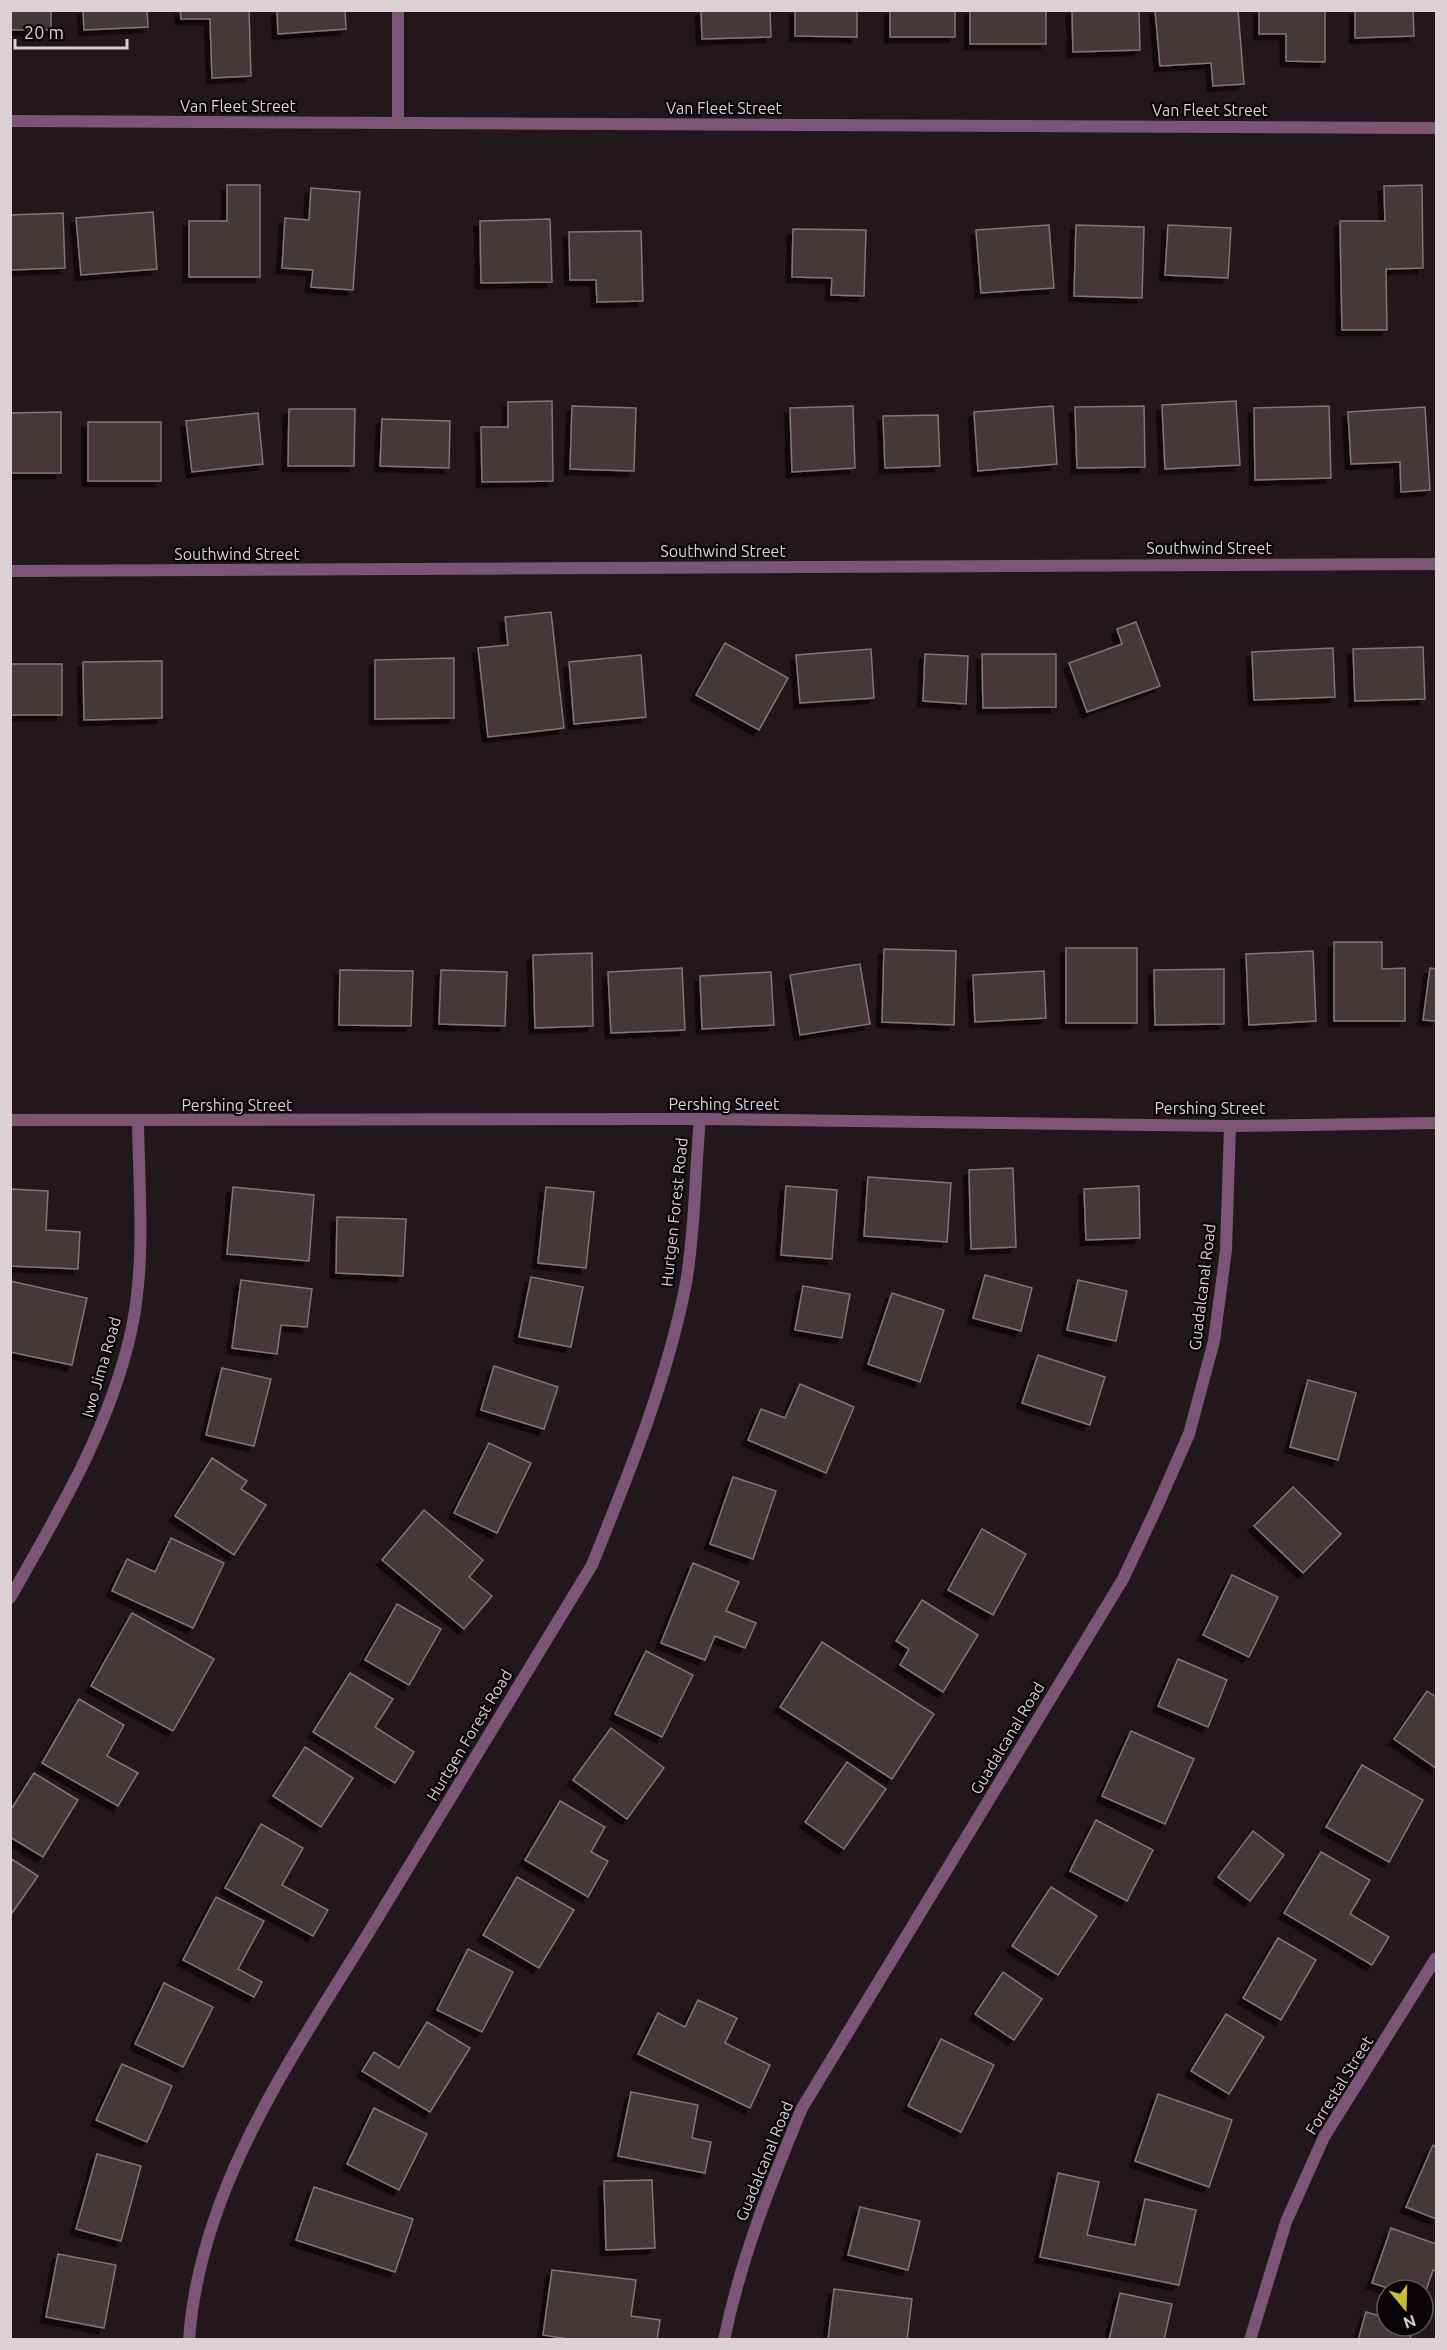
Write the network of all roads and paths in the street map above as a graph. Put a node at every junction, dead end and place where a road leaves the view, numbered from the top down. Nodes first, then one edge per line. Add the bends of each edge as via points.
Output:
1 (398, 10) edge
2 (10, 122) edge
3 (398, 123) junction
4 (1437, 128) edge
5 (1437, 564) edge
6 (10, 571) edge
7 (700, 1119) junction
8 (10, 1120) edge
9 (138, 1122) junction
10 (1437, 1123) edge
11 (1230, 1126) junction
12 (10, 1598) edge
13 (1437, 1958) edge
14 (189, 2340) edge
15 (724, 2340) edge
16 (1250, 2340) edge

1 - 3 street
2 - 3 street, Van Fleet Street
3 - 4 street, Van Fleet Street
5 - 6 street, Southwind Street
7 - 9 street, Pershing Street
7 - 11 street, Pershing Street
7 - 14 street, Hurtgen Forest Road via 686,1281 668,1364 592,1565 256,2119 212,2226
8 - 9 street, Pershing Street
9 - 12 street, Iwo Jima Road via 140,1259 131,1331 104,1422 69,1496
10 - 11 street, Pershing Street
11 - 15 street, Guadalcanal Road via 1226,1250 1214,1341 1184,1444 1123,1579 802,2108 737,2279
13 - 16 street, Forrestal Street via 1324,2137 1286,2222

